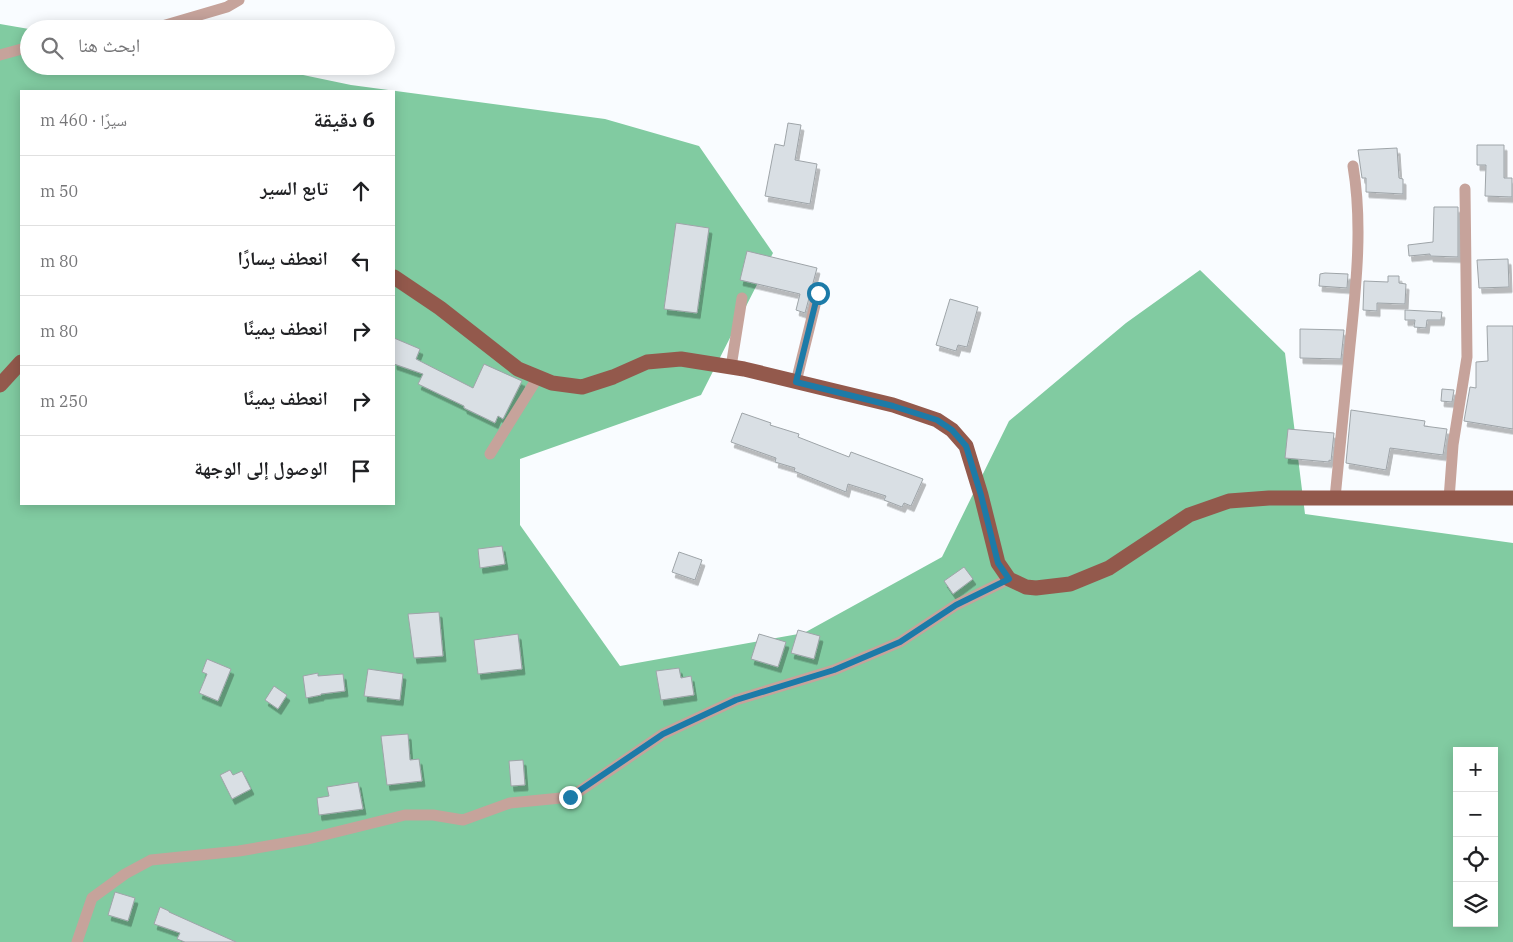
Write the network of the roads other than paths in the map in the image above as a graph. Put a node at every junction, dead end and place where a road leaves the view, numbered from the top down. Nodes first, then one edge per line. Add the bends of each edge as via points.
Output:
1 (239, 0) edge
2 (183, 20) edge
3 (20, 49) edge
4 (0, 55) edge
5 (1354, 166) dead end
6 (1465, 189) dead end
7 (395, 278) edge
8 (818, 293) dead end
9 (742, 298) dead end
10 (20, 363) edge
11 (731, 367) junction
12 (538, 377) junction
13 (796, 382) junction
14 (0, 386) edge
15 (490, 454) dead end
16 (1335, 498) junction
17 (1513, 498) edge
18 (1449, 499) junction
19 (1009, 579) junction
20 (77, 942) edge

1 - 2 street via 228,7
3 - 4 street
5 - 16 street via 1357,185 1356,278
6 - 18 street via 1468,357 1453,445
7 - 12 main road via 518,369
8 - 13 street
9 - 11 street
10 - 14 main road
11 - 12 main road via 681,359 647,362 582,387 552,383
11 - 13 main road
12 - 15 street
13 - 19 main road via 893,406 937,420 952,430 966,446 998,563
16 - 18 main road
16 - 19 main road via 1229,501 1189,515 1109,568 1070,584 1036,588
17 - 18 main road
19 - 20 street via 956,605 900,642 834,670 736,700 663,734 570,797 510,803 463,820 433,815 405,816 239,851 151,860 92,898

